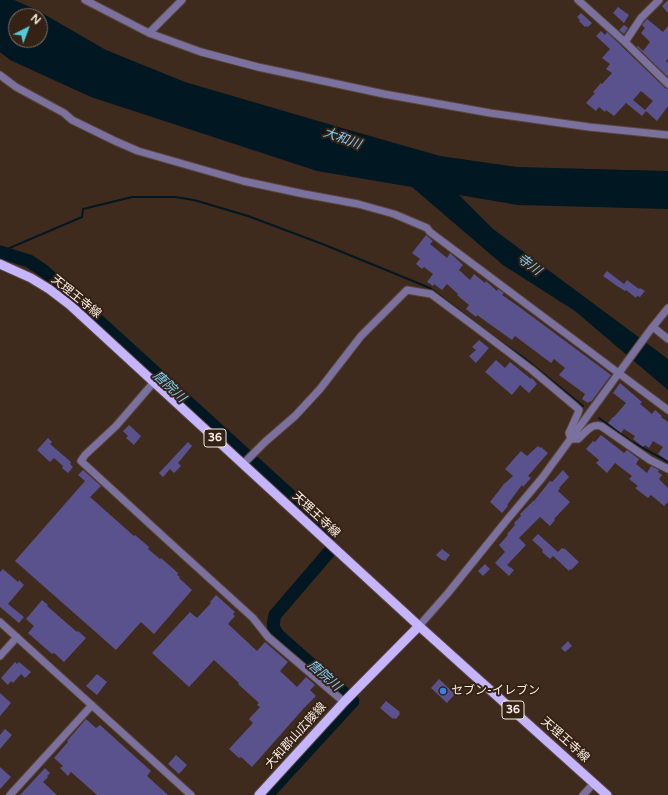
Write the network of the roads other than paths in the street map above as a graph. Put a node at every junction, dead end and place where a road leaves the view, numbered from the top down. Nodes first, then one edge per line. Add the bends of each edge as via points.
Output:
1 (85, 0) edge
2 (182, 0) edge
3 (578, 0) edge
4 (659, 0) edge
5 (149, 33) junction
6 (625, 42) junction
7 (0, 75) edge
8 (668, 84) edge
9 (668, 135) edge
10 (0, 264) edge
11 (668, 308) edge
12 (652, 328) junction
13 (668, 339) edge
14 (620, 372) junction
15 (154, 382) junction
16 (668, 410) edge
17 (571, 439) junction
18 (243, 464) junction
19 (668, 469) edge
20 (0, 622) edge
21 (419, 626) junction
22 (17, 637) junction
23 (0, 656) edge
24 (344, 702) junction
25 (92, 705) junction
26 (594, 783) junction
27 (10, 795) edge
28 (192, 795) edge
29 (258, 795) edge
30 (583, 795) edge
31 (607, 795) edge

1 - 5 street
2 - 5 street
3 - 6 street
4 - 6 street via 641,18
5 - 9 street via 201,52 251,65 384,94 490,113
6 - 8 street
7 - 14 street via 72,120 138,151 243,181 358,204 394,214 427,228
10 - 15 main road, 天理王寺線 / 36 via 31,278 60,297
11 - 12 street
12 - 13 street
12 - 14 street
14 - 16 street
14 - 17 street
15 - 18 main road, 天理王寺線 / 36
15 - 24 street via 81,461 253,618 268,638
17 - 18 street via 569,432 579,410 576,407 532,370 431,294 407,290 361,336 320,389 295,416
17 - 19 street via 578,439 592,426 601,426 650,460
17 - 21 street via 542,478
18 - 21 main road, 天理王寺線 / 36
20 - 22 street
21 - 24 main road, 大和郡山広陵線
21 - 26 main road, 天理王寺線 / 36
22 - 23 street
22 - 25 street
24 - 29 main road, 大和郡山広陵線
25 - 27 street
25 - 28 street
26 - 30 street
26 - 31 main road, 天理王寺線 / 36

